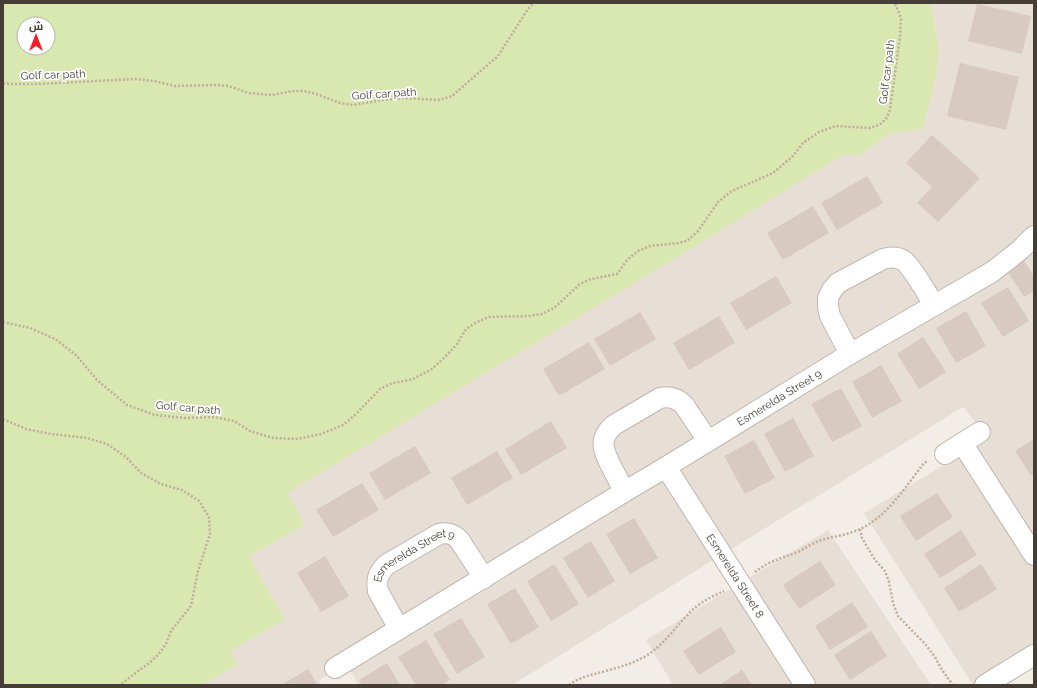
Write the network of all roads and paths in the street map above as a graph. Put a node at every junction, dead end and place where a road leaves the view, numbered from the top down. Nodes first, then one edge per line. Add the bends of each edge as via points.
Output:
1 (534, 3) edge
2 (895, 3) edge
3 (3, 83) edge
4 (1034, 236) edge
5 (934, 305) junction
6 (3, 322) edge
7 (850, 354) junction
8 (3, 419) edge
9 (980, 432) dead end
10 (708, 440) junction
11 (962, 443) junction
12 (945, 454) joint
13 (666, 467) junction
14 (624, 492) junction
15 (860, 529) junction
16 (1034, 555) edge
17 (484, 578) junction
18 (740, 583) junction
19 (399, 629) junction
20 (1034, 655) edge
21 (335, 668) dead end
22 (120, 685) edge
23 (569, 685) edge
24 (805, 685) edge
25 (953, 685) edge
26 (985, 685) edge

1 - 3 path, Golf car path via 498,56 452,96 440,100 404,98 353,105 304,91 249,93 228,86 175,86 135,79 38,84
2 - 6 path, Golf car path via 901,18 900,36 890,110 886,119 879,125 869,128 836,126 819,132 803,143 792,157 773,173 732,191 718,202 698,231 687,241 650,246 638,251 617,274 580,284 554,308 542,314 489,317 477,322 466,329 457,344 432,369 413,379 380,389 343,425 321,434 297,439 273,438 250,431 234,421 214,417 185,418 155,414 127,405 97,380 76,355 55,339 30,328
4 - 5 street, Esmerelda Street 9 via 992,272
5 - 7 street, Esmerelda Street 9
5 - 7 street via 910,267 898,258 883,259 838,283 828,298 828,307 830,316
7 - 10 street, Esmerelda Street 9
8 - 22 path via 26,430 88,438 107,444 126,457 141,473 161,484 182,490 199,501 209,517 210,534 198,571 191,606 171,631 158,655
9 - 11 street
10 - 13 street, Esmerelda Street 9
10 - 14 street via 684,405 679,400 667,397 660,398 614,425 604,438 603,447
11 - 12 street
11 - 16 street
12 - 15 path via 935,456 924,463 884,512
13 - 14 street, Esmerelda Street 9
13 - 18 street, Esmerelda Street 8
14 - 17 street, Esmerelda Street 9
15 - 18 path via 820,540 774,561
15 - 25 path via 862,538 887,576 898,616 926,645
17 - 19 street, Esmerelda Street 9
17 - 19 street, Esmerelda Street 9 via 456,536 445,533 386,565 378,577 378,591
18 - 23 path via 693,609 665,642 646,656 618,668 588,675
18 - 24 street, Esmerelda Street 8
19 - 21 street, Esmerelda Street 9
20 - 26 street

